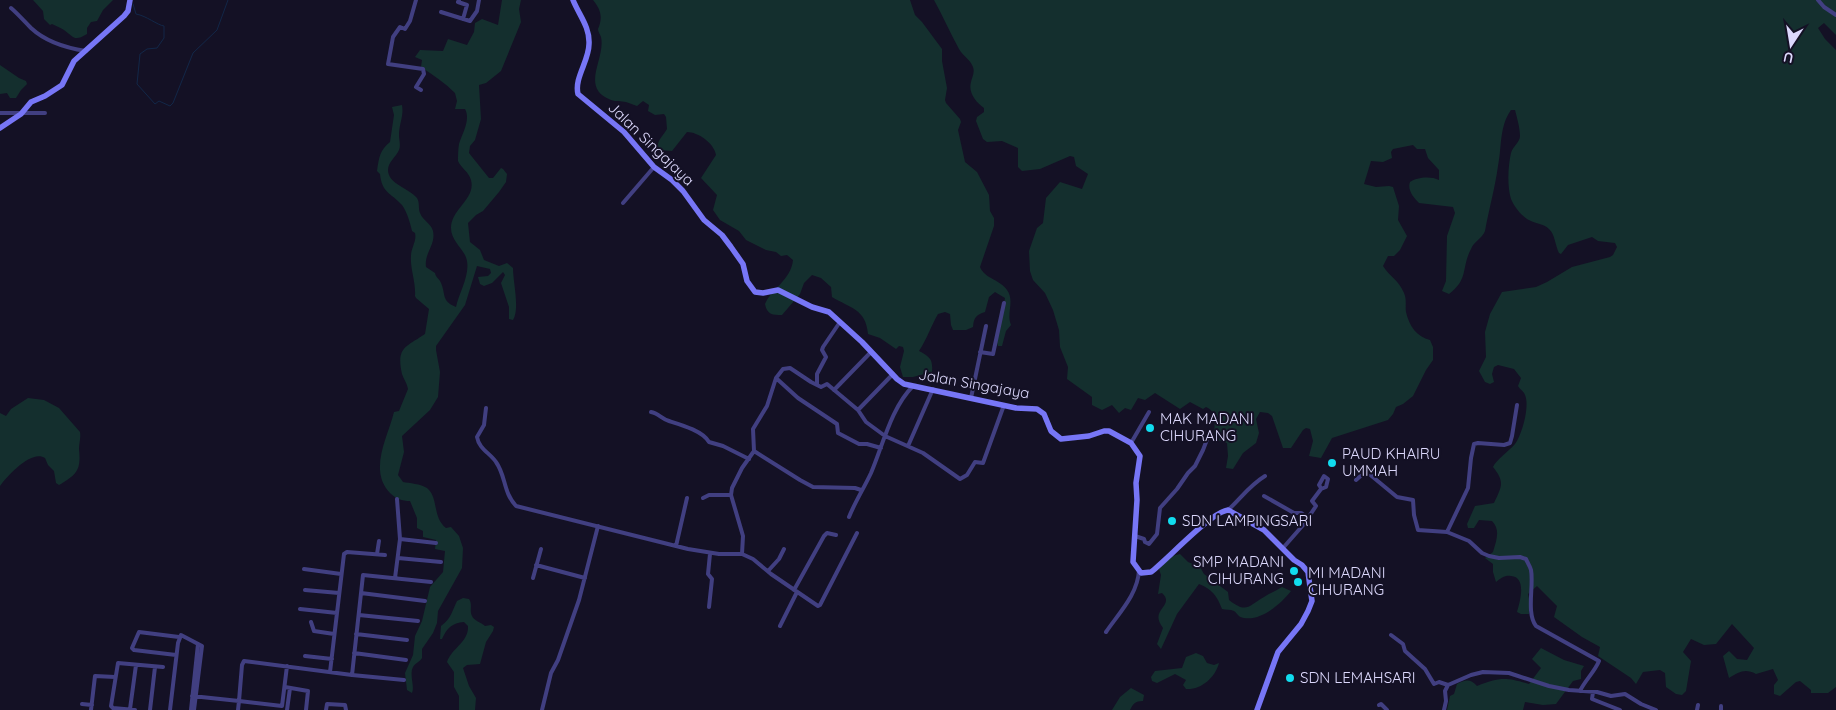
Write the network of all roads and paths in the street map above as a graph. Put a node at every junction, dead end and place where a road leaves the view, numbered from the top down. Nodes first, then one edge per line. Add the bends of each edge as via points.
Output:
1 (130, 0) edge
2 (416, 0) edge
3 (458, 0) edge
4 (479, 0) edge
5 (573, 0) edge
6 (1818, 0) edge
7 (11, 8) dead end
8 (441, 12) dead end
9 (1836, 15) edge
10 (463, 19) junction
11 (86, 51) junction
12 (421, 90) dead end
13 (0, 113) edge
14 (22, 113) junction
15 (46, 113) dead end
16 (0, 128) edge
17 (654, 167) junction
18 (624, 203) dead end
19 (1004, 303) dead end
20 (840, 322) junction
21 (986, 326) dead end
22 (871, 352) junction
23 (980, 352) junction
24 (892, 374) junction
25 (776, 378) junction
26 (817, 385) junction
27 (913, 386) junction
28 (934, 389) junction
29 (834, 390) junction
30 (971, 398) junction
31 (1004, 405) junction
32 (1517, 405) dead end
33 (486, 408) dead end
34 (858, 410) junction
35 (651, 412) dead end
36 (1149, 412) dead end
37 (885, 436) junction
38 (1208, 437) dead end
39 (1131, 443) junction
40 (908, 446) junction
41 (880, 448) junction
42 (754, 451) junction
43 (749, 459) junction
44 (1264, 476) dead end
45 (1356, 480) dead end
46 (1322, 488) dead end
47 (861, 490) junction
48 (731, 495) junction
49 (1264, 496) dead end
50 (688, 498) dead end
51 (703, 498) dead end
52 (397, 499) dead end
53 (1228, 510) junction
54 (849, 518) dead end
55 (1308, 518) junction
56 (598, 526) junction
57 (857, 532) dead end
58 (1447, 532) junction
59 (836, 535) dead end
60 (1135, 536) junction
61 (400, 539) junction
62 (379, 542) dead end
63 (436, 543) dead end
64 (676, 546) junction
65 (1283, 548) junction
66 (541, 549) dead end
67 (784, 549) dead end
68 (377, 554) junction
69 (710, 554) junction
70 (742, 554) junction
71 (385, 555) dead end
72 (398, 558) junction
73 (441, 562) dead end
74 (536, 566) junction
75 (304, 569) dead end
76 (1139, 570) junction
77 (768, 571) junction
78 (341, 574) junction
79 (395, 578) junction
80 (533, 578) dead end
81 (585, 578) junction
82 (431, 582) dead end
83 (305, 590) dead end
84 (795, 591) junction
85 (339, 593) junction
86 (361, 593) junction
87 (425, 601) dead end
88 (709, 606) dead end
89 (300, 609) dead end
90 (337, 613) junction
91 (359, 615) junction
92 (418, 620) dead end
93 (311, 622) dead end
94 (780, 626) dead end
95 (1106, 632) dead end
96 (334, 634) junction
97 (356, 634) junction
98 (1391, 635) dead end
99 (179, 636) junction
100 (407, 640) dead end
101 (354, 653) junction
102 (176, 655) junction
103 (305, 656) dead end
104 (332, 659) junction
105 (406, 660) dead end
106 (136, 664) junction
107 (287, 666) junction
108 (155, 667) junction
109 (163, 667) dead end
110 (330, 672) junction
111 (352, 675) junction
112 (115, 677) junction
113 (404, 680) dead end
114 (1448, 685) junction
115 (287, 688) junction
116 (1580, 691) junction
117 (1592, 692) junction
118 (194, 696) junction
119 (239, 701) junction
120 (82, 704) dead end
121 (1379, 705) dead end
122 (91, 708) edge
123 (285, 708) edge
124 (130, 709) edge
125 (135, 710) edge
126 (150, 710) edge
127 (170, 710) edge
128 (190, 710) edge
129 (194, 710) edge
130 (238, 710) edge
131 (306, 710) edge
132 (326, 710) edge
133 (346, 710) edge
134 (542, 710) edge
135 (1257, 710) edge
136 (1387, 710) edge
137 (1444, 710) edge
138 (1620, 710) edge
139 (1656, 710) edge

1 - 11 street via 126,14
2 - 12 street via 405,29 400,27 394,37 388,64 423,69 424,74 416,86
3 - 10 street via 467,5
4 - 10 street via 470,22
5 - 17 street, Jalan Singajaya via 587,26 589,38 589,51 577,87 578,94 624,132
6 - 9 street
7 - 11 street via 32,29 48,39 68,48
8 - 10 street
11 - 14 street via 71,64 62,85 31,102
13 - 14 street
14 - 15 street
14 - 16 street
17 - 18 street
17 - 20 street, Jalan Singajaya via 678,185 704,220 722,235 743,264 747,281 755,292 778,290 829,312
19 - 23 street via 993,354
20 - 22 street, Jalan Singajaya
20 - 26 street via 823,347 826,357 817,374
21 - 23 street
22 - 24 street, Jalan Singajaya
22 - 29 street
23 - 30 street
24 - 27 street, Jalan Singajaya
24 - 34 street
25 - 26 street via 784,369 790,368
25 - 41 street via 798,398 837,424 838,433 859,444
25 - 42 street via 767,406 753,428
26 - 29 street via 827,384
27 - 28 street, Jalan Singajaya
27 - 37 street via 901,401
28 - 30 street, Jalan Singajaya
28 - 40 street
29 - 34 street
30 - 31 street, Jalan Singajaya
31 - 39 street, Jalan Singajaya via 1040,411 1051,431 1062,439 1107,430
31 - 40 street via 985,460 982,464 975,462 963,479
32 - 58 street via 1510,442 1474,444 1468,488
33 - 56 street via 478,442 497,463 507,492 516,506
34 - 37 street via 863,420
35 - 43 street via 707,436 710,442
36 - 39 street
37 - 40 street
37 - 41 street
38 - 60 street via 1195,466 1160,508 1157,534 1149,544
39 - 60 street via 1140,456
41 - 47 street
42 - 43 street
42 - 47 street via 813,487
43 - 48 street via 734,482
44 - 53 street
45 - 58 street via 1368,473 1397,497 1413,500 1418,530
46 - 55 street via 1312,501 1316,506
47 - 54 street
48 - 51 street
48 - 70 street via 743,536
49 - 55 street
50 - 64 street
52 - 61 street
53 - 65 street via 1264,530
53 - 76 street via 1210,519 1151,572 1145,574
55 - 65 street
56 - 64 street
56 - 81 street
57 - 84 street via 820,606
58 - 116 street via 1468,541 1489,556 1526,559 1530,568 1533,622 1599,661
59 - 84 street via 827,533 824,536
60 - 76 street via 1134,562
61 - 63 street
61 - 72 street
62 - 68 street
64 - 69 street
65 - 135 street via 1308,572 1312,601 1305,618 1278,652
66 - 74 street
67 - 77 street
68 - 71 street
68 - 78 street via 345,552
69 - 70 street
69 - 88 street
70 - 77 street
72 - 73 street
72 - 79 street
74 - 80 street
74 - 81 street
75 - 78 street
76 - 95 street via 1133,593
77 - 84 street
78 - 85 street
79 - 82 street
79 - 86 street via 363,575
81 - 134 street via 551,673
83 - 85 street
84 - 94 street
85 - 90 street
86 - 87 street
86 - 91 street
89 - 90 street
90 - 96 street
91 - 92 street
91 - 97 street
93 - 96 street via 314,631
96 - 104 street
97 - 100 street
97 - 101 street
98 - 114 street via 1404,644 1405,651 1425,669 1434,684
99 - 102 street
99 - 102 street via 139,632 132,648
99 - 118 street via 202,646
101 - 105 street
101 - 111 street
102 - 127 street
103 - 104 street
104 - 110 street
106 - 108 street
106 - 112 street via 118,663
106 - 124 street
107 - 110 street
107 - 115 street
107 - 119 street via 244,662
108 - 109 street
108 - 126 street
110 - 111 street
111 - 113 street
112 - 122 street via 95,676
112 - 124 street via 111,707
114 - 116 street via 1477,673 1497,672
114 - 137 street
115 - 123 street
115 - 131 street via 308,691
116 - 117 street
117 - 138 street via 1592,699
117 - 139 street via 1610,696 1625,694
118 - 119 street
118 - 128 street
118 - 129 street
119 - 123 street
119 - 130 street
120 - 122 street
121 - 136 street
124 - 125 street
132 - 133 street via 328,704 344,705

